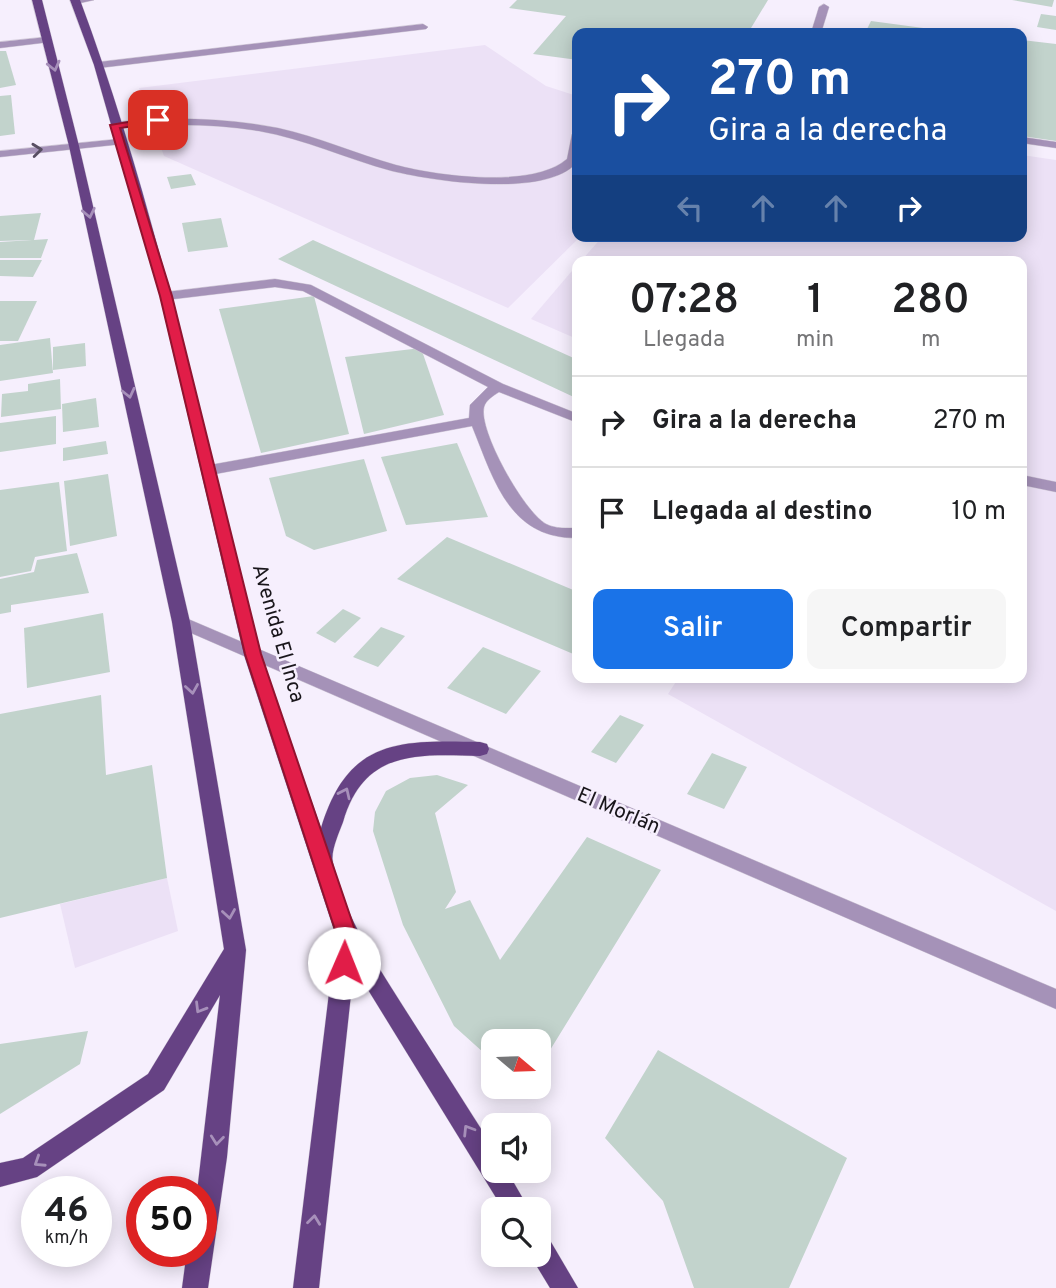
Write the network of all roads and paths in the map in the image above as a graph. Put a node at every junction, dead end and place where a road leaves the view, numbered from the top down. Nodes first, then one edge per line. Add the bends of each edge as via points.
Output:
1 (37, 0) edge
2 (89, 0) edge
3 (75, 1) edge
4 (824, 7) dead end
5 (423, 27) dead end
6 (818, 28) edge
7 (47, 40) junction
8 (0, 45) edge
9 (99, 65) junction
10 (115, 125) junction
11 (1027, 141) edge
12 (119, 142) junction
13 (1056, 145) edge
14 (74, 146) junction
15 (0, 154) edge
16 (572, 160) edge
17 (166, 296) junction
18 (498, 387) junction
19 (572, 417) edge
20 (477, 421) junction
21 (210, 470) junction
22 (1027, 481) edge
23 (1056, 487) edge
24 (572, 533) edge
25 (181, 622) junction
26 (253, 654) junction
27 (480, 749) junction
28 (322, 858) junction
29 (347, 936) junction
30 (235, 950) junction
31 (1056, 999) edge
32 (0, 1175) edge
33 (212, 1176) edge
34 (510, 1197) edge
35 (551, 1265) edge
36 (198, 1267) edge
37 (195, 1288) edge
38 (306, 1288) edge
39 (565, 1288) edge

1 - 7 main road
2 - 3 street
3 - 9 main road, Avenida El Inca
4 - 6 street
5 - 9 street
7 - 8 street
7 -> 14 main road
9 - 10 main road, Avenida El Inca
10 - 12 main road, Avenida El Inca
10 - 16 street via 180,121 278,131 412,172 482,179 535,178 561,171
11 - 13 street
12 - 14 street
12 - 17 main road, Avenida El Inca
15 -> 14 street
14 -> 25 main road
17 - 18 street via 275,283 306,288
17 - 21 main road, Avenida El Inca
18 - 19 street
18 - 20 street via 480,398 474,409
20 - 21 street
20 - 24 street via 519,513 553,532
21 - 26 main road, Avenida El Inca
22 - 23 street
25 - 26 street, El Morlán
25 -> 30 main road
26 - 27 street, El Morlán
26 - 28 main road, Avenida El Inca
28 -> 27 main road via 349,784 380,756 416,749
27 - 31 street, El Morlán
28 - 29 main road, Avenida El Inca
34 -> 29 main road
38 -> 29 main road, Avenida El Inca
30 -> 32 main road via 156,1082 28,1168
30 -> 33 main road
35 - 39 main road
36 - 37 main road

